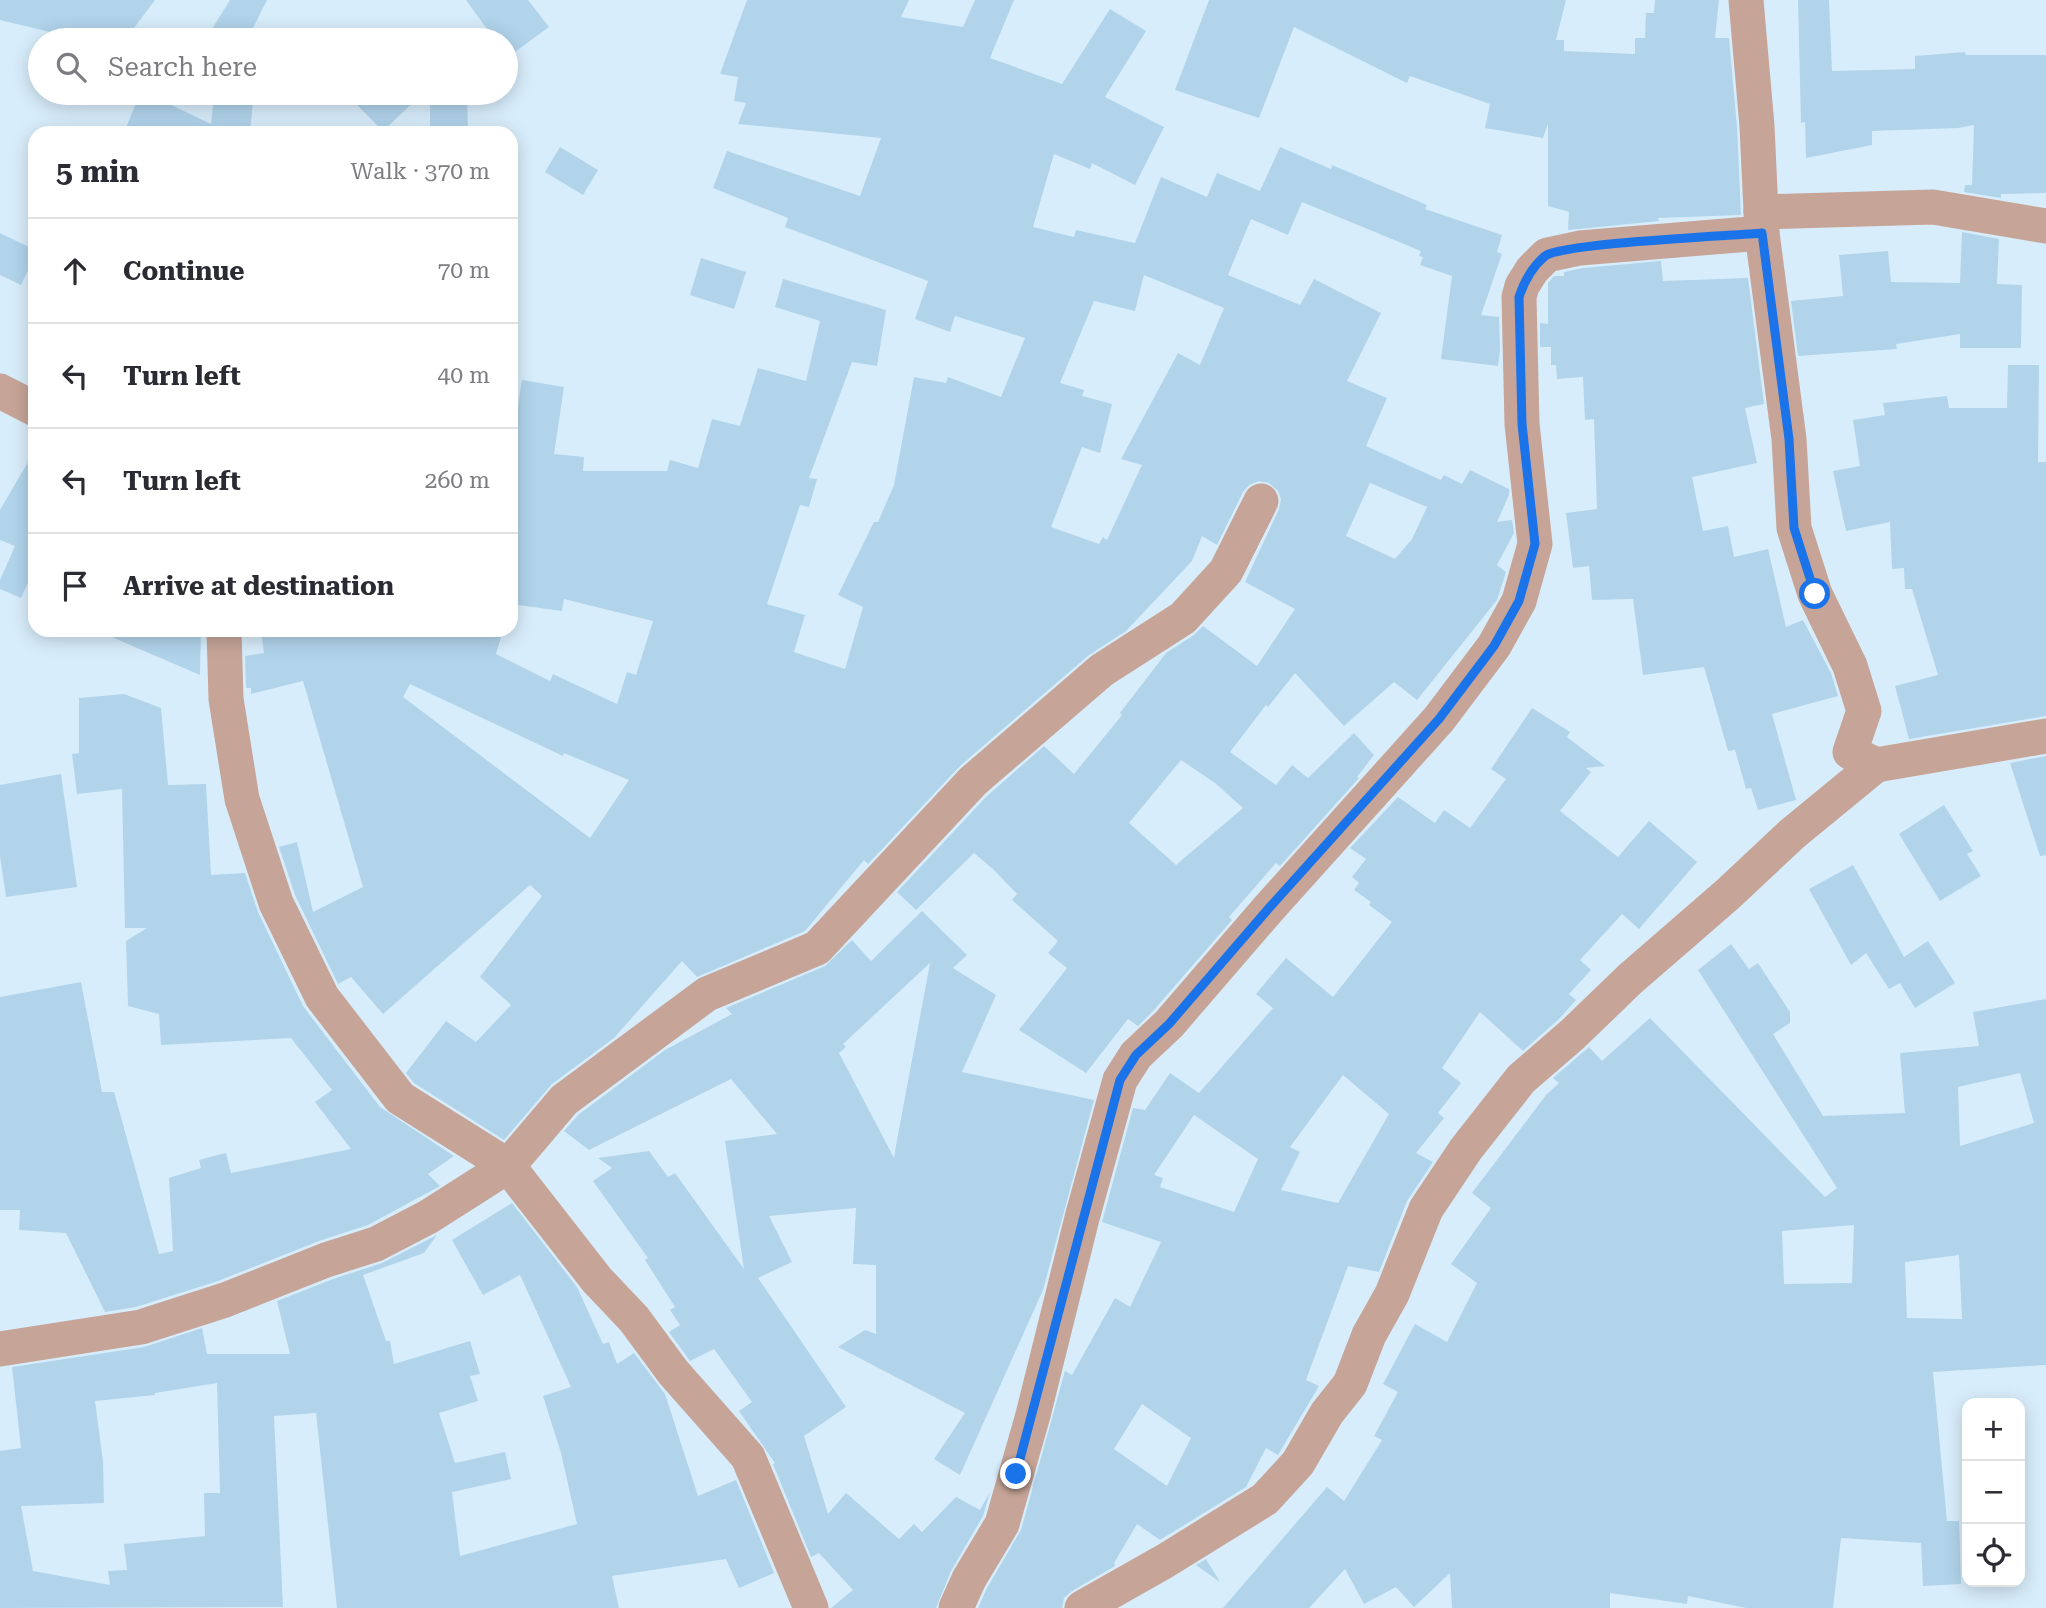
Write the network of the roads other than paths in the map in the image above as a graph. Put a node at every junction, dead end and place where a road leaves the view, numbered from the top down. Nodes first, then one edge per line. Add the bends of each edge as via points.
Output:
1 (1746, 0) edge
2 (1762, 223) junction
3 (2046, 226) edge
4 (0, 391) edge
5 (28, 405) edge
6 (1261, 501) dead end
7 (224, 637) edge
8 (2046, 736) edge
9 (1876, 765) junction
10 (508, 1166) junction
11 (0, 1349) edge
12 (811, 1608) edge
13 (956, 1608) edge
14 (1082, 1608) edge

1 - 2 street
2 - 3 street via 1933,206
2 - 9 street via 1789,439 1794,528 1815,594 1847,657 1864,711 1850,752
2 - 13 street via 1547,255 1522,286 1522,424 1535,544 1519,601 1494,646 1439,719 1169,1024 1136,1055 1120,1080 1002,1524
4 - 5 street
6 - 10 street via 1226,571 1183,618 1102,670 973,781 817,948 706,994 564,1100
7 - 10 street via 226,699 242,799 276,903 321,997 400,1097
8 - 9 street
9 - 14 street via 1792,834 1521,1079 1426,1209 1350,1384 1298,1463 1265,1499
10 - 11 street via 376,1244 225,1300 141,1326
10 - 12 street via 597,1280 748,1457

